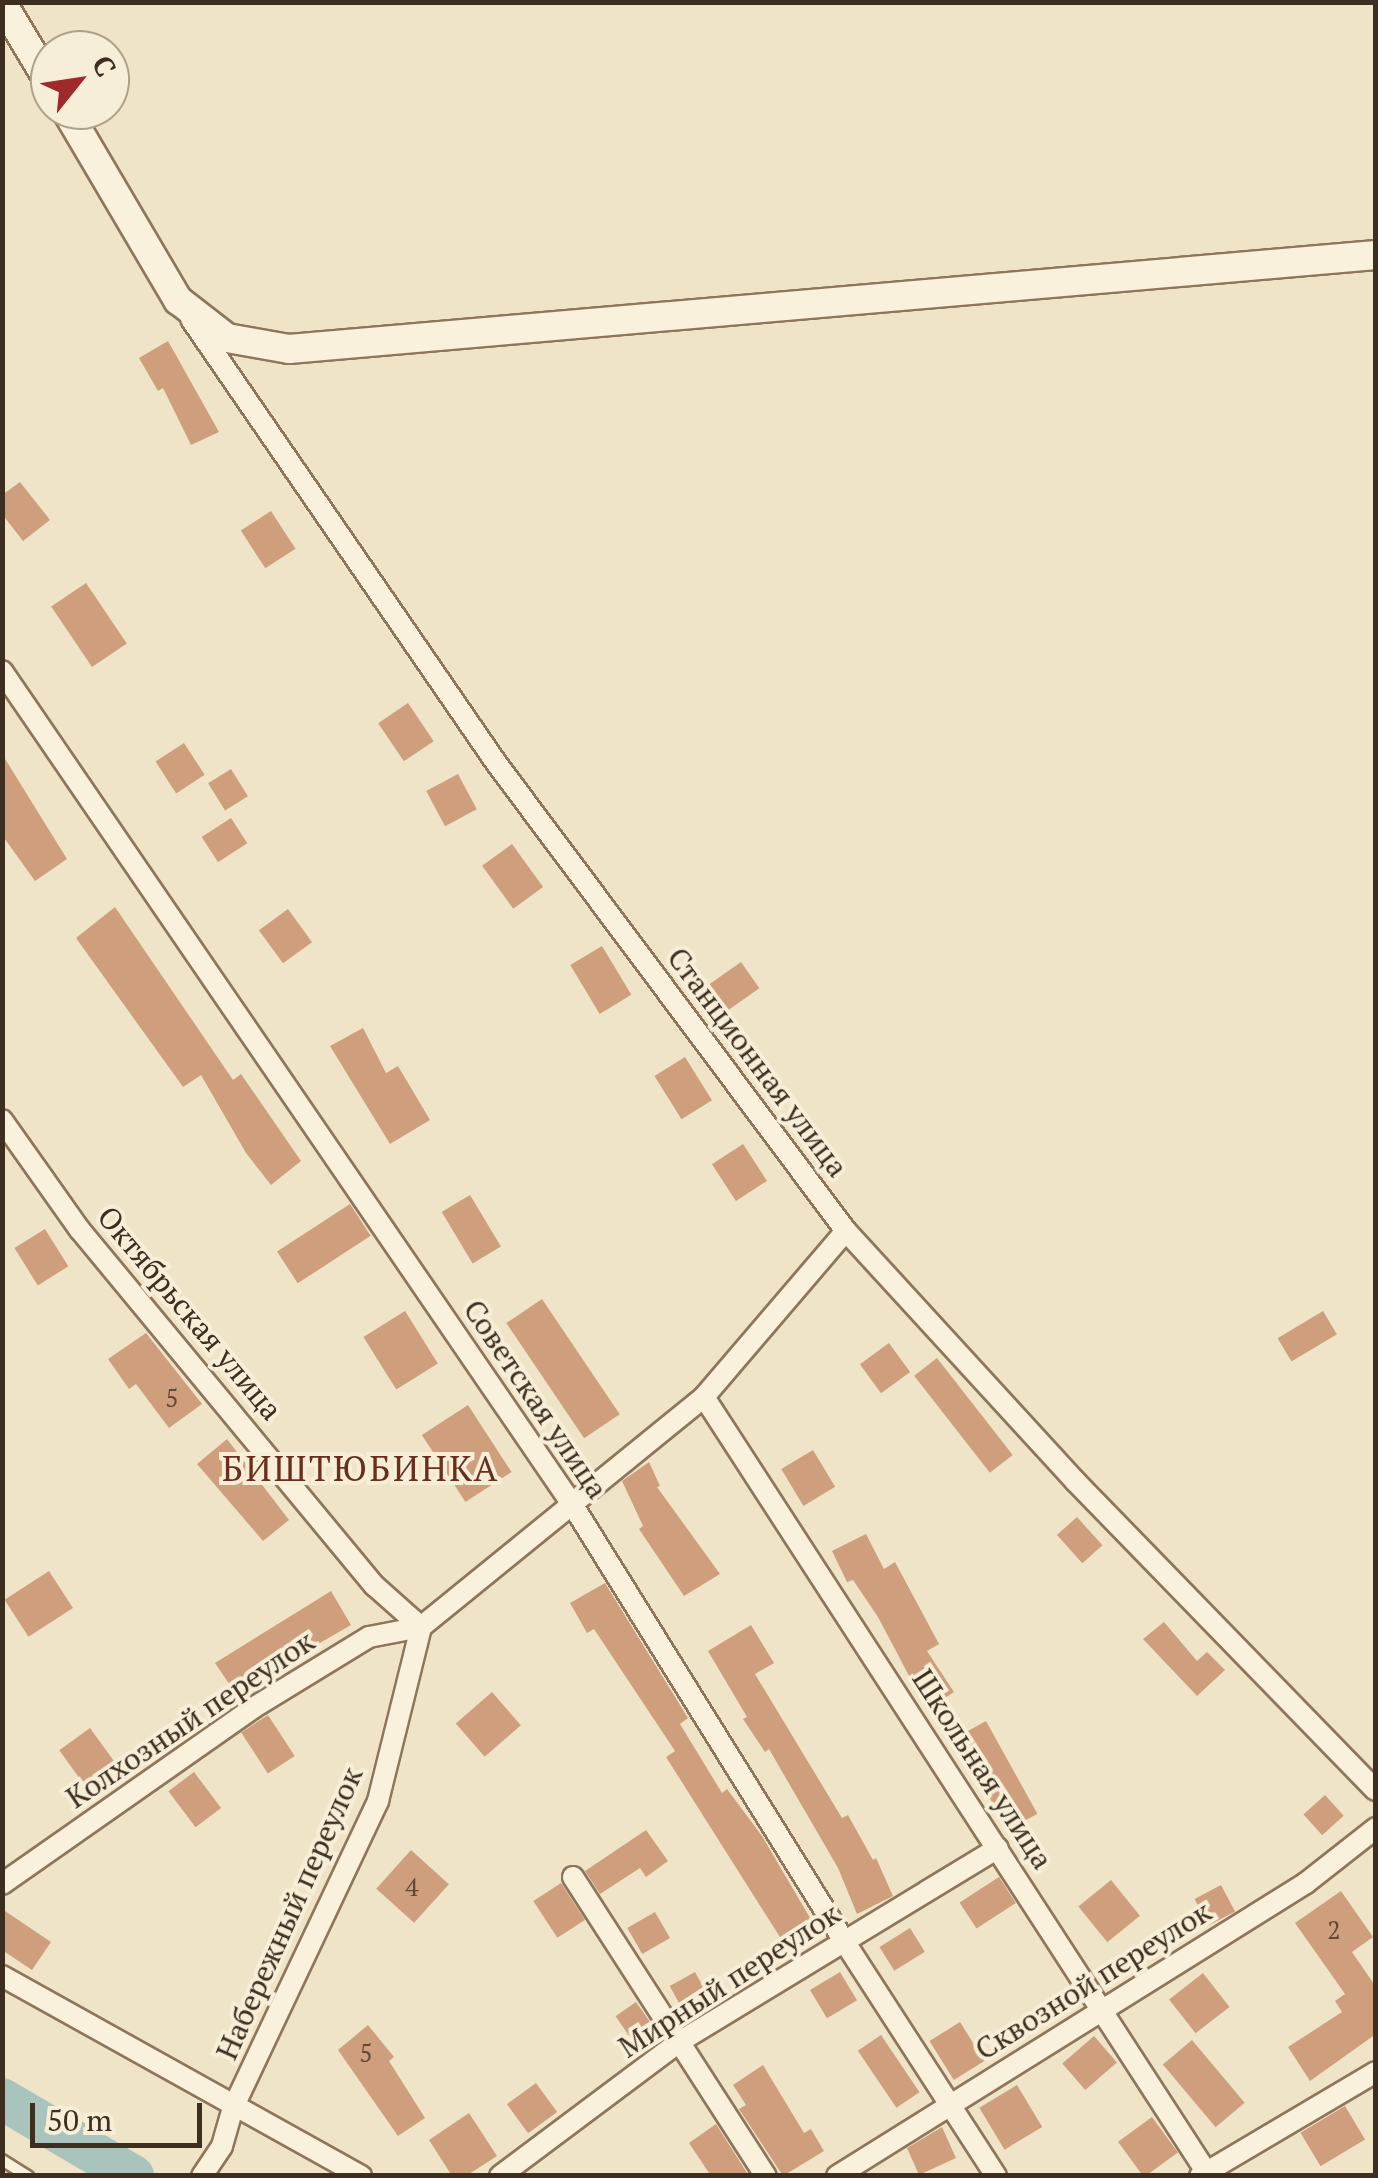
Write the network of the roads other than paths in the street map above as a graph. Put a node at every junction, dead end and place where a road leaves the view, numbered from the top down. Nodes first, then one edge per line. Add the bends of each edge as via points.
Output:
1 (2, 2) edge
2 (30, 49) edge
3 (78, 130) edge
4 (1376, 255) edge
5 (178, 300) junction
6 (2, 671) edge
7 (2, 1120) edge
8 (846, 1231) junction
9 (704, 1397) junction
10 (572, 1504) junction
11 (422, 1626) junction
12 (1376, 1790) edge
13 (1376, 1828) edge
14 (998, 1848) junction
15 (572, 1877) dead end
16 (2, 1884) edge
17 (844, 1942) junction
18 (2, 1976) edge
19 (1102, 2009) junction
20 (679, 2042) junction
21 (1376, 2072) edge
22 (950, 2106) junction
23 (234, 2108) junction
24 (2, 2160) edge
25 (1205, 2174) edge
26 (28, 2176) edge
27 (202, 2176) edge
28 (360, 2176) edge
29 (500, 2176) edge
30 (766, 2176) edge
31 (837, 2176) edge
32 (996, 2176) edge

1 - 2 street
3 - 5 street
4 - 5 street via 289,348 227,338
5 - 8 street, Станционная улица via 498,764
6 - 10 street, Советская улица
7 - 11 street, Октябрьская улица via 80,1230 374,1586
8 - 9 street
8 - 12 street, Станционная улица via 1076,1481
9 - 10 street
9 - 14 street, Школьная улица
10 - 11 street
10 - 17 street, Советская улица
11 - 16 street, Колхозный переулок via 369,1638 253,1708
11 - 23 street, Набережный переулок via 378,1801
13 - 19 street, Сквозной переулок via 1306,1884
14 - 17 street, Мирный переулок
14 - 19 street, Школьная улица
15 - 20 street
17 - 20 street, Мирный переулок
17 - 22 street, Советская улица
18 - 23 street
19 - 22 street, Сквозной переулок
19 - 25 street, Школьная улица
20 - 29 street, Мирный переулок
20 - 30 street
21 - 25 street
22 - 31 street, Сквозной переулок
22 - 32 street, Советская улица
23 - 27 street, Набережный переулок via 222,2146
23 - 28 street
24 - 26 lane

